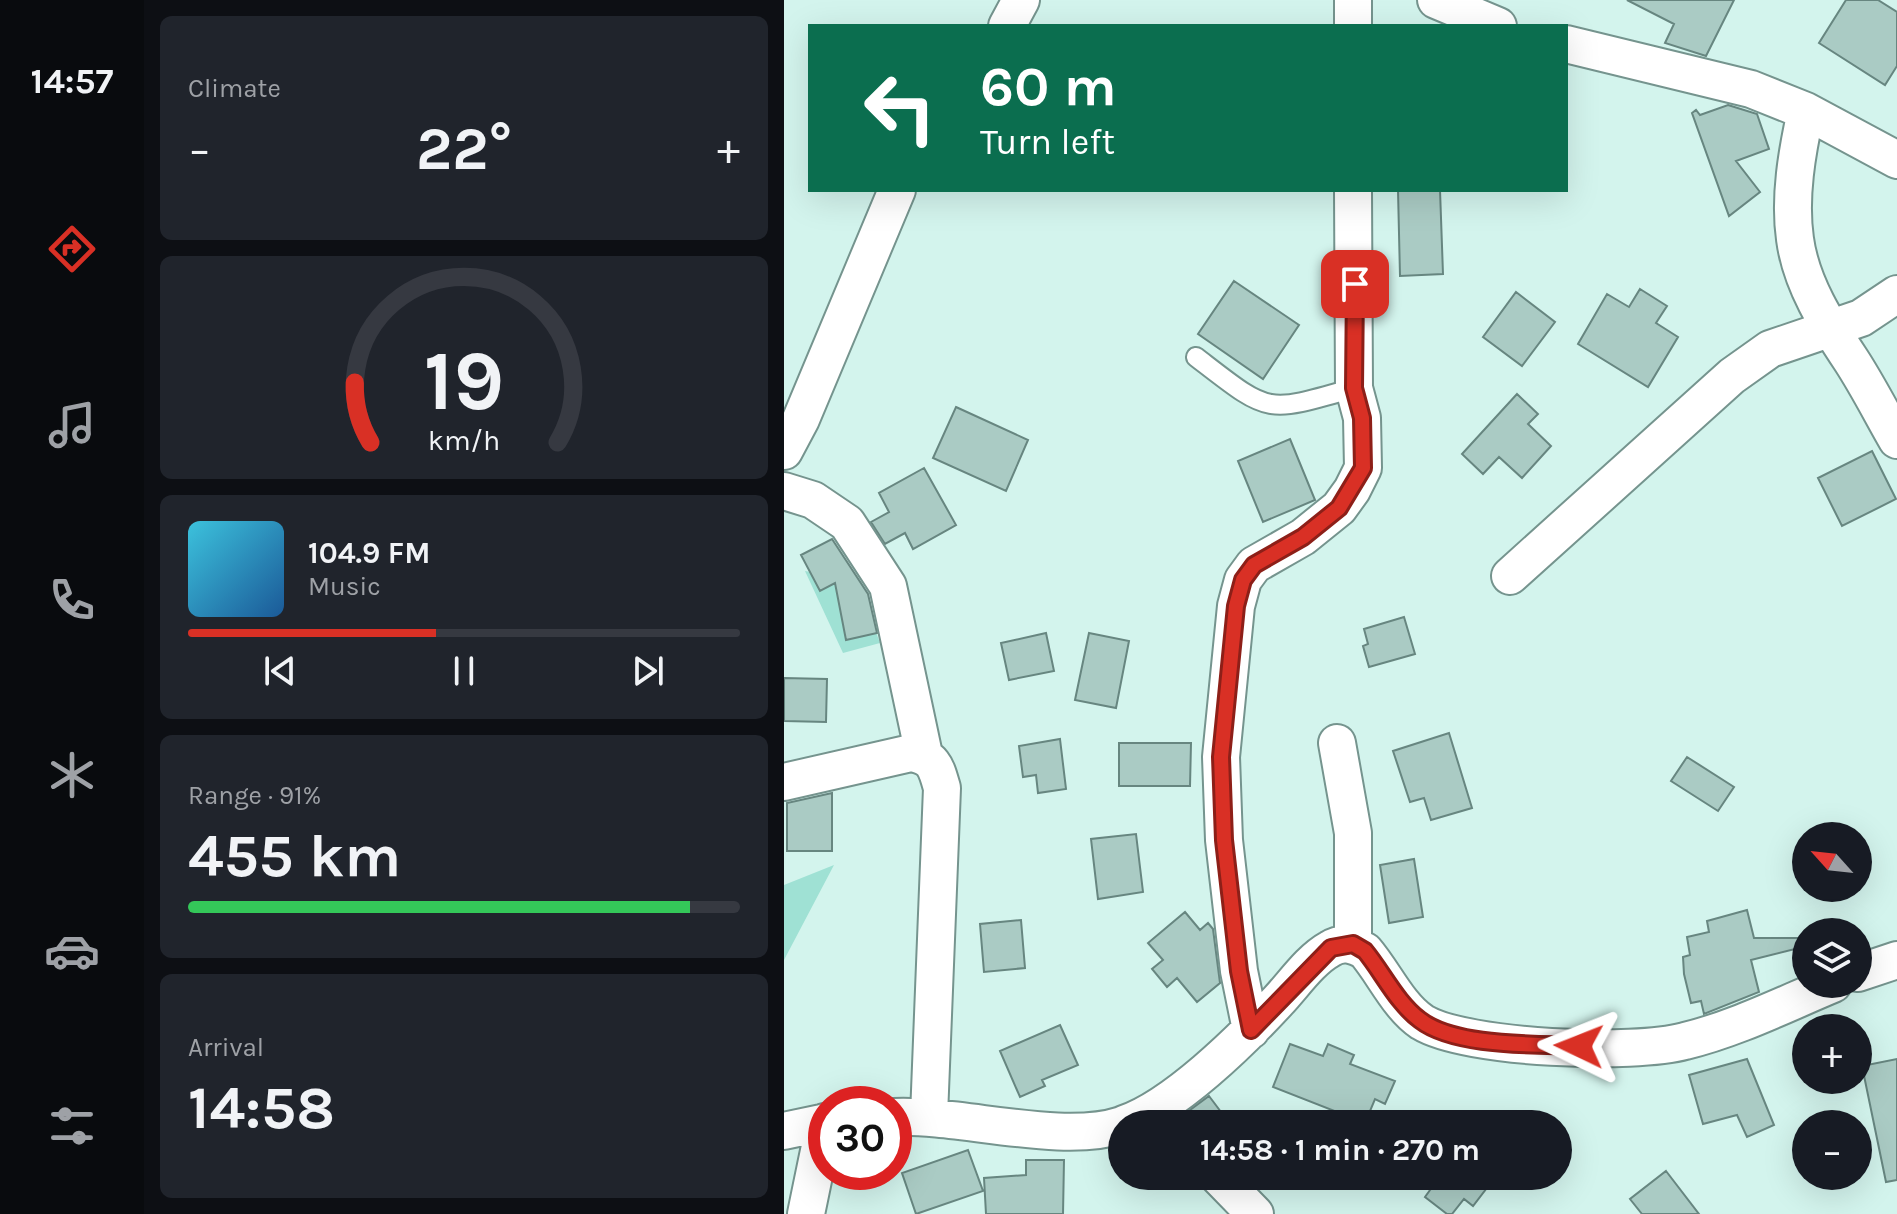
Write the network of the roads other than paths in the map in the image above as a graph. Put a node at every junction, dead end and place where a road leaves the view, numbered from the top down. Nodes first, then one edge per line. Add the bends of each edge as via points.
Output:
1 (1021, 0) edge
2 (1353, 0) edge
3 (1436, 0) edge
4 (1008, 24) edge
5 (1353, 24) edge
6 (1493, 24) edge
7 (1568, 44) edge
8 (1806, 111) junction
9 (1897, 160) edge
10 (896, 192) edge
11 (1353, 192) edge
12 (1897, 294) edge
13 (1830, 331) junction
14 (1196, 357) dead end
15 (1354, 388) junction
16 (1897, 440) edge
17 (784, 451) edge
18 (784, 491) edge
19 (1510, 576) dead end
20 (1337, 743) dead end
21 (924, 755) junction
22 (784, 782) edge
23 (1353, 944) junction
24 (1897, 960) edge
25 (1872, 968) edge
26 (1797, 998) edge
27 (1251, 1030) junction
28 (912, 1105) edge
29 (1152, 1110) edge
30 (912, 1116) edge
31 (808, 1126) edge
32 (1108, 1126) edge
33 (784, 1131) edge
34 (811, 1190) edge
35 (1232, 1190) edge
36 (806, 1214) edge
37 (1255, 1214) edge

1 - 4 street
2 - 5 street
3 - 6 street
7 - 8 street via 1751,89
8 - 9 street
8 - 13 street via 1793,198 1794,239
10 - 17 street
11 - 15 street
12 - 13 street
13 - 16 street
13 - 19 street via 1770,349 1732,376
14 - 15 lane via 1265,406 1291,406
15 - 27 street via 1362,418 1363,468 1352,490 1303,537 1254,565 1243,580 1236,606 1221,771 1239,971
18 - 21 street via 813,500 847,523 888,586
20 - 23 street via 1353,833
21 - 22 street via 911,753
21 - 28 street via 935,763 942,788
23 - 26 street via 1365,951 1419,1020 1440,1031 1501,1042 1641,1048 1686,1041
23 - 27 street via 1331,948
24 - 25 street
27 - 29 street
30 - 32 street via 1079,1130
31 - 33 street
34 - 36 street
35 - 37 street

